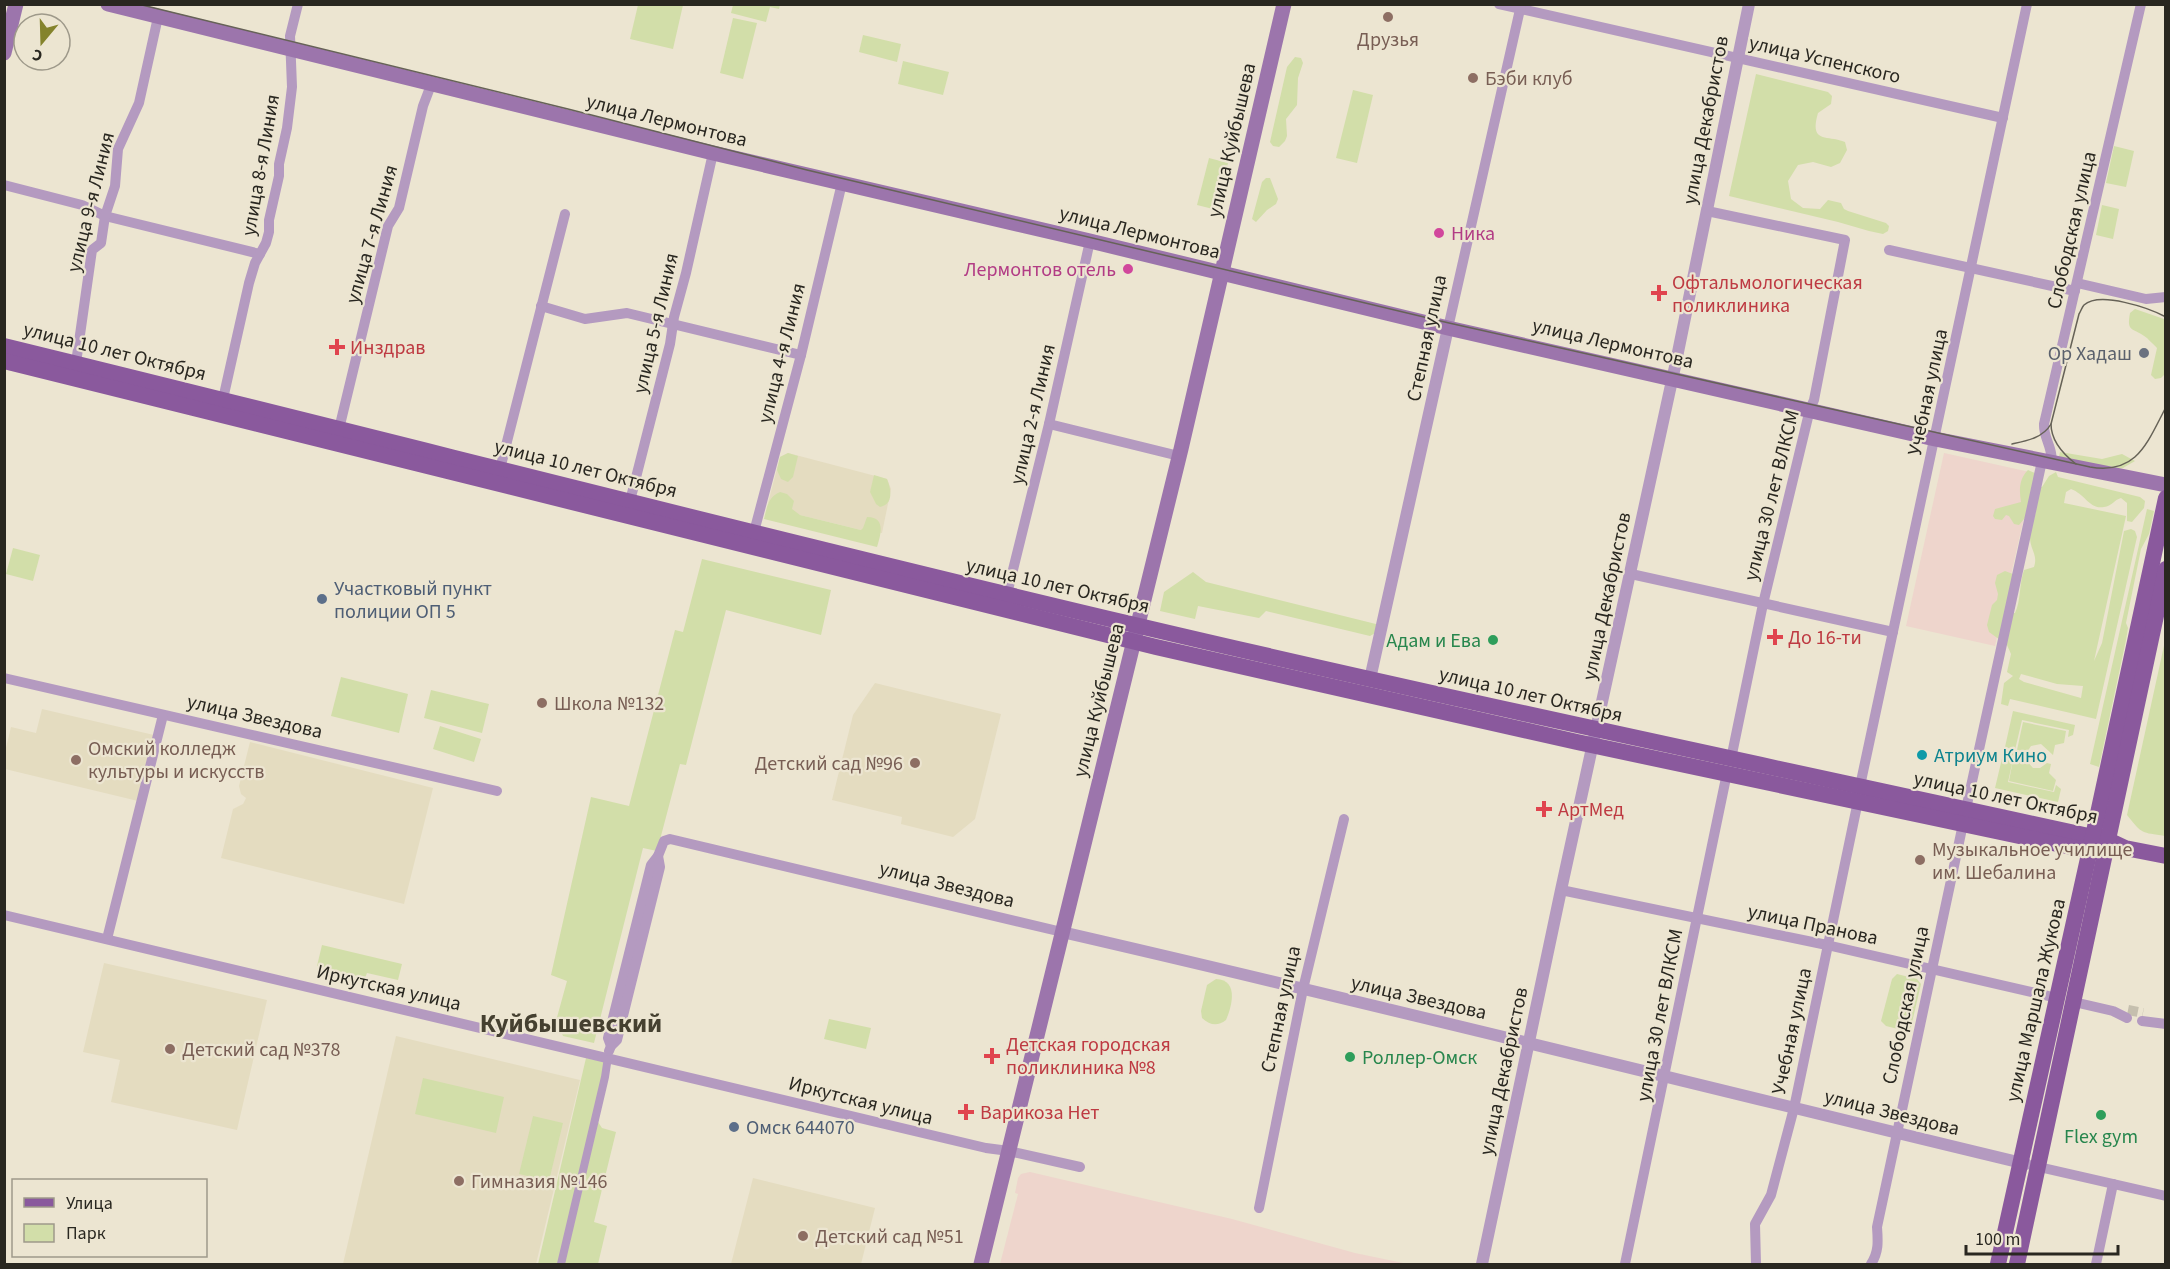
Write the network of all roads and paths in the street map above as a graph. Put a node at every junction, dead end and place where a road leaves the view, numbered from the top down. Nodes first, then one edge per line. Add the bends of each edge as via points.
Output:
1 (16, 4) edge
2 (108, 4) edge
3 (298, 4) edge
4 (1284, 4) edge
5 (1499, 4) edge
6 (1749, 4) edge
7 (2027, 4) edge
8 (2141, 4) edge
9 (1520, 7) edge
10 (158, 17) junction
11 (290, 51) junction
12 (4, 52) edge
13 (1738, 58) junction
14 (431, 84) junction
15 (2003, 118) junction
16 (713, 153) junction
17 (842, 183) junction
18 (4, 185) edge
19 (1707, 211) junction
20 (565, 214) dead end
21 (105, 216) junction
22 (1090, 241) junction
23 (1889, 250) dead end
24 (260, 254) junction
25 (1971, 268) junction
26 (1223, 273) junction
27 (2076, 287) junction
28 (2165, 297) edge
29 (541, 306) junction
30 (672, 325) junction
31 (1448, 328) junction
32 (4, 346) edge
33 (801, 355) junction
34 (4, 361) edge
35 (76, 363) junction
36 (1673, 378) junction
37 (223, 399) junction
38 (1810, 409) junction
39 (1049, 424) junction
40 (339, 429) junction
41 (1935, 439) junction
42 (1179, 456) junction
43 (2047, 462) junction
44 (500, 469) junction
45 (2166, 485) edge
46 (2166, 498) edge
47 (630, 501) junction
48 (754, 532) junction
49 (2166, 569) edge
50 (1631, 574) junction
51 (1008, 594) junction
52 (1763, 604) junction
53 (1893, 632) junction
54 (1136, 634) junction
55 (4, 678) edge
56 (1370, 679) junction
57 (163, 715) junction
58 (1594, 737) junction
59 (1729, 766) junction
60 (497, 792) dead end
61 (1859, 794) junction
62 (1965, 817) junction
63 (1344, 819) dead end
64 (2099, 845) junction
65 (2166, 856) edge
66 (1561, 890) junction
67 (4, 915) edge
68 (1696, 918) junction
69 (1062, 932) junction
70 (107, 939) junction
71 (1827, 945) junction
72 (1932, 969) junction
73 (1303, 989) junction
74 (2057, 998) junction
75 (2074, 1002) junction
76 (2128, 1014) tunnel mouth
77 (2143, 1017) tunnel mouth
78 (2162, 1023) edge
79 (1530, 1043) junction
80 (609, 1052) junction
81 (1665, 1075) junction
82 (1794, 1108) junction
83 (1896, 1134) junction
84 (1009, 1151) junction
85 (2021, 1163) junction
86 (1080, 1167) dead end
87 (2039, 1167) junction
88 (2113, 1184) junction
89 (2166, 1196) edge
90 (1259, 1208) dead end
91 (561, 1264) edge
92 (981, 1264) edge
93 (1482, 1264) edge
94 (1625, 1264) edge
95 (1756, 1264) edge
96 (1871, 1264) edge
97 (1998, 1264) edge
98 (2018, 1264) edge
99 (2096, 1264) edge

1 - 12 main road
2 - 10 main road, улица Лермонтова
3 - 11 street, улица 8-я Линия
4 - 26 main road, улица Куйбышева
5 - 9 street, улица Успенского
6 - 13 street, улица Декабристов
7 - 15 street, Учебная улица
8 - 27 street, Слободская улица
9 - 13 street, улица Успенского
9 - 31 street, Степная улица
10 - 11 main road, улица Лермонтова
10 - 21 street, улица 9-я Линия via 139,102 118,149 115,186
11 - 14 main road, улица Лермонтова
11 - 24 street, улица 8-я Линия via 292,87 287,128 269,232
13 - 15 street, улица Успенского
13 - 19 street, улица Декабристов
14 - 16 main road, улица Лермонтова
14 - 40 street, улица 7-я Линия via 399,208 387,226
15 - 25 street, Учебная улица
16 - 17 main road, улица Лермонтова
16 - 30 street, улица 5-я Линия
17 - 22 main road, улица Лермонтова
17 - 33 street, улица 4-я Линия
18 - 21 street via 82,205
19 - 36 street, улица Декабристов
19 - 38 street, улица 30 лет ВЛКСМ via 1845,240
20 - 29 street
21 - 24 street
21 - 35 street, улица 9-я Линия via 101,243 92,250
22 - 26 main road, улица Лермонтова
22 - 39 street, улица 2-я Линия
23 - 25 street
24 - 37 street, улица 8-я Линия via 249,283
25 - 27 street
25 - 41 street, Учебная улица
26 - 31 main road, улица Лермонтова
26 - 42 main road, улица Куйбышева
27 - 28 street via 2146,298
27 - 43 street, Слободская улица via 2044,424 2043,433 2052,453
29 - 30 street via 585,319 627,313
29 - 44 street
30 - 33 street
30 - 47 street, улица 5-я Линия
31 - 36 main road, улица Лермонтова
31 - 56 street, Степная улица
32 - 35 main road, улица 10 лет Октября
33 - 48 street, улица 4-я Линия
34 - 54 main road, улица 10 лет Октября
35 - 37 main road, улица 10 лет Октября
36 - 38 main road, улица Лермонтова
36 - 50 street, улица Декабристов
37 - 40 main road, улица 10 лет Октября
38 - 41 main road, улица Лермонтова
38 - 52 street, улица 30 лет ВЛКСМ
39 - 42 street
39 - 51 street, улица 2-я Линия
40 - 44 main road, улица 10 лет Октября
41 - 43 main road, улица Лермонтова
41 - 53 street, Учебная улица
42 - 54 main road, улица Куйбышева
43 - 45 main road, улица Лермонтова
43 - 62 street, Слободская улица
44 - 47 main road, улица 10 лет Октября
46 - 64 main road, улица Маршала Жукова
47 - 48 main road, улица 10 лет Октября
48 - 51 main road, улица 10 лет Октября
49 - 64 main road, улица Маршала Жукова
50 - 52 street
50 - 58 street, улица Декабристов
51 - 54 main road, улица 10 лет Октября
52 - 53 street
52 - 59 street, улица 30 лет ВЛКСМ
53 - 61 street, Учебная улица
54 - 56 main road, улица 10 лет Октября
54 - 58 main road, улица 10 лет Октября
54 - 69 main road, улица Куйбышева
55 - 57 street, улица Звездова
56 - 58 main road, улица 10 лет Октября
57 - 60 street, улица Звездова
57 - 70 street
58 - 59 main road, улица 10 лет Октября
58 - 66 street, улица Декабристов
59 - 61 main road, улица 10 лет Октября
59 - 68 street, улица 30 лет ВЛКСМ
61 - 62 main road, улица 10 лет Октября
61 - 71 street, Учебная улица
62 - 64 main road, улица 10 лет Октября
62 - 72 street, Слободская улица
63 - 73 street, Степная улица
64 - 65 main road, улица 10 лет Октября
64 - 74 main road, улица Маршала Жукова
64 - 75 main road, улица Маршала Жукова
66 - 68 street, улица Пранова
66 - 79 street, улица Декабристов
67 - 70 street, Иркутская улица
68 - 71 street, улица Пранова
68 - 81 street, улица 30 лет ВЛКСМ
69 - 73 street, улица Звездова
69 - 80 street, улица Звездова via 670,839 664,841 651,865 608,1038
69 - 84 main road, улица Куйбышева
70 - 80 street, Иркутская улица
71 - 72 street, улица Пранова
71 - 82 street, Учебная улица
72 - 74 street, улица Пранова
72 - 83 street, Слободская улица
73 - 79 street, улица Звездова
73 - 90 street, Степная улица
74 - 85 main road, улица Маршала Жукова
75 - 76 street
75 - 87 main road, улица Маршала Жукова
77 - 78 street
79 - 81 street, улица Звездова
79 - 93 street, улица Декабристов
80 - 84 street, Иркутская улица
80 - 91 street
81 - 82 street, улица Звездова
81 - 94 street, улица 30 лет ВЛКСМ
82 - 83 street, улица Звездова
82 - 95 street, Учебная улица via 1772,1195 1755,1224
83 - 85 street, улица Звездова
83 - 96 street, Слободская улица via 1876,1227 1878,1247
84 - 86 street, Иркутская улица
84 - 92 main road, улица Куйбышева
85 - 87 street, улица Звездова
85 - 97 main road, улица Маршала Жукова
87 - 88 street, улица Звездова
87 - 98 main road, улица Маршала Жукова
88 - 89 street, улица Звездова
88 - 99 street

